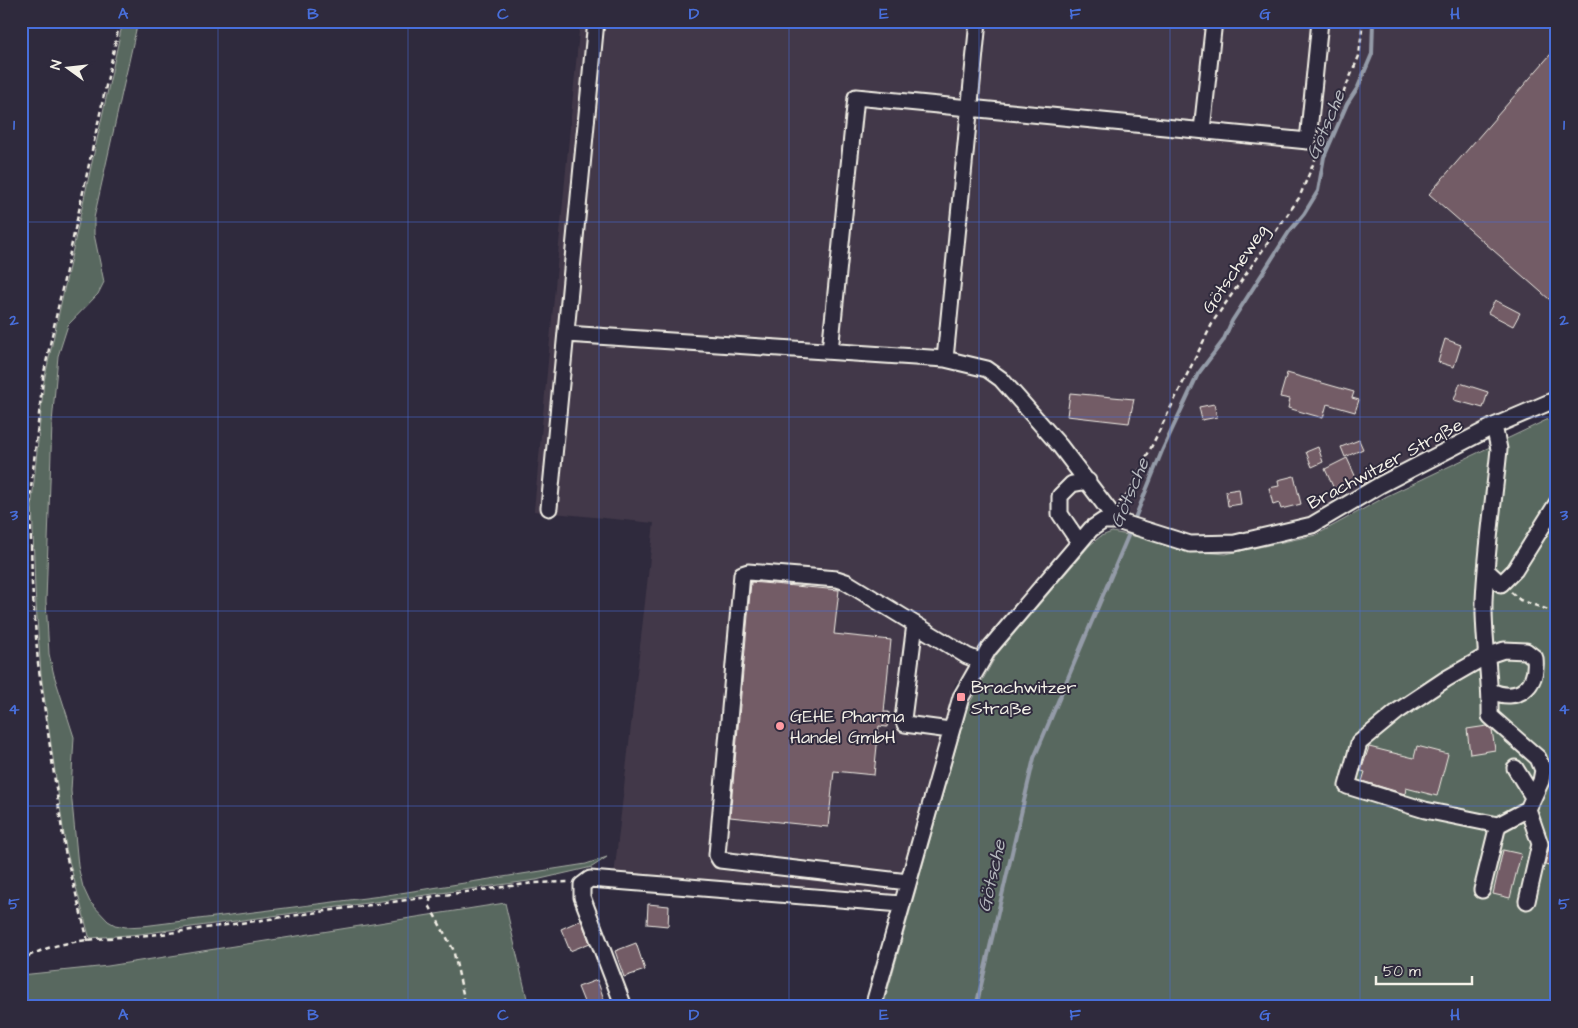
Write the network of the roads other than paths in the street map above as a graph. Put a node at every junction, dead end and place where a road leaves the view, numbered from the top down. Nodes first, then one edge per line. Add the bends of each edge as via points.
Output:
1 (596, 21) edge
2 (978, 21) edge
3 (1214, 21) edge
4 (1320, 21) edge
5 (970, 108) junction
6 (1202, 130) junction
7 (566, 334) junction
8 (830, 352) junction
9 (945, 359) junction
10 (1557, 399) edge
11 (1494, 426) junction
12 (1088, 480) junction
13 (1557, 503) edge
14 (549, 508) dead end
15 (1114, 517) junction
16 (1080, 542) junction
17 (1487, 571) junction
18 (915, 624) junction
19 (1486, 656) junction
20 (980, 661) junction
21 (1491, 691) junction
22 (950, 730) junction
23 (1515, 768) dead end
24 (1531, 803) junction
25 (1498, 825) junction
26 (908, 882) junction
27 (1482, 890) dead end
28 (1526, 901) dead end
29 (902, 904) junction
30 (624, 1007) edge
31 (873, 1007) edge

1 - 7 street
2 - 5 street
3 - 6 street
4 - 6 street via 1308,141
5 - 6 street
5 - 8 street via 856,97
5 - 9 street
7 - 8 street
7 - 14 street
8 - 9 street
9 - 12 street via 987,369 1001,379
10 - 11 street, Brachwitzer Straße
11 - 15 street, Brachwitzer Straße via 1380,485 1312,525 1235,543 1190,544
11 - 17 street via 1499,449
12 - 15 street
12 - 16 street via 1072,484 1060,496 1060,514
13 - 17 street via 1515,570 1501,584
15 - 16 street via 1091,528
16 - 20 street
17 - 19 street via 1484,602
18 - 20 street
18 - 22 street via 903,720 905,724
18 - 26 street via 838,579 742,574 717,855 720,860
19 - 21 street
19 - 21 street via 1504,650 1526,651 1535,658 1532,684 1518,693 1504,696
19 - 25 street via 1398,711 1359,743 1347,786 1425,810
20 - 22 street via 961,697
21 - 24 street via 1490,716 1538,758 1543,770
22 - 26 street
23 - 24 street
24 - 25 street
24 - 28 street via 1540,844
25 - 27 street
26 - 29 street
29 - 30 street via 596,877 582,885 582,897
29 - 31 street

